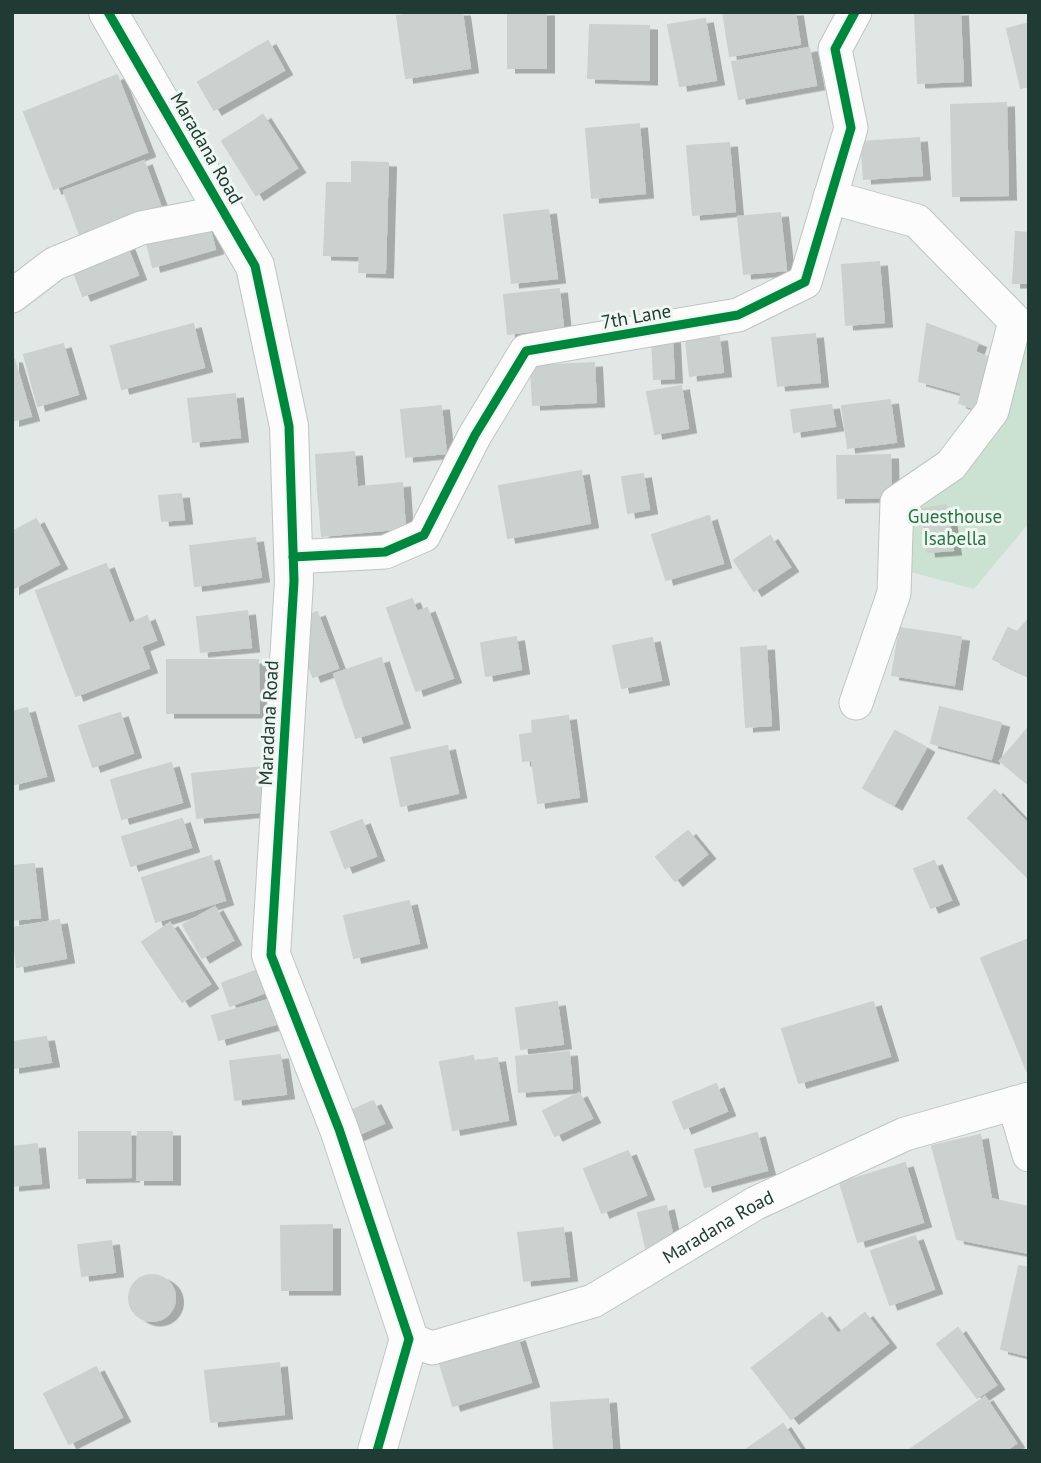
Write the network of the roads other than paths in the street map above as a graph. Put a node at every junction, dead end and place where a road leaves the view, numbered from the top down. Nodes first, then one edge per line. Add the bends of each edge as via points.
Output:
1 (108, 12) edge
2 (855, 12) edge
3 (831, 197) junction
4 (223, 212) junction
5 (12, 296) edge
6 (293, 557) junction
7 (856, 703) dead end
8 (1021, 1101) edge
9 (1029, 1155) edge
10 (409, 1339) junction
11 (377, 1451) edge

1 - 4 street, Maradana Road
2 - 3 street, 7th Lane via 835,48 851,128
3 - 6 street, 7th Lane via 805,282 738,315 526,351 475,435 424,535 386,552
3 - 7 street via 917,221 1015,321 992,411 951,466 897,502 894,593
4 - 5 street via 141,228 54,264
4 - 6 street, Maradana Road via 255,266 289,426
6 - 10 street, Maradana Road via 271,955 339,1129
8 - 9 street
8 - 10 street, Maradana Road via 905,1134 756,1203 593,1301 432,1348
10 - 11 street

